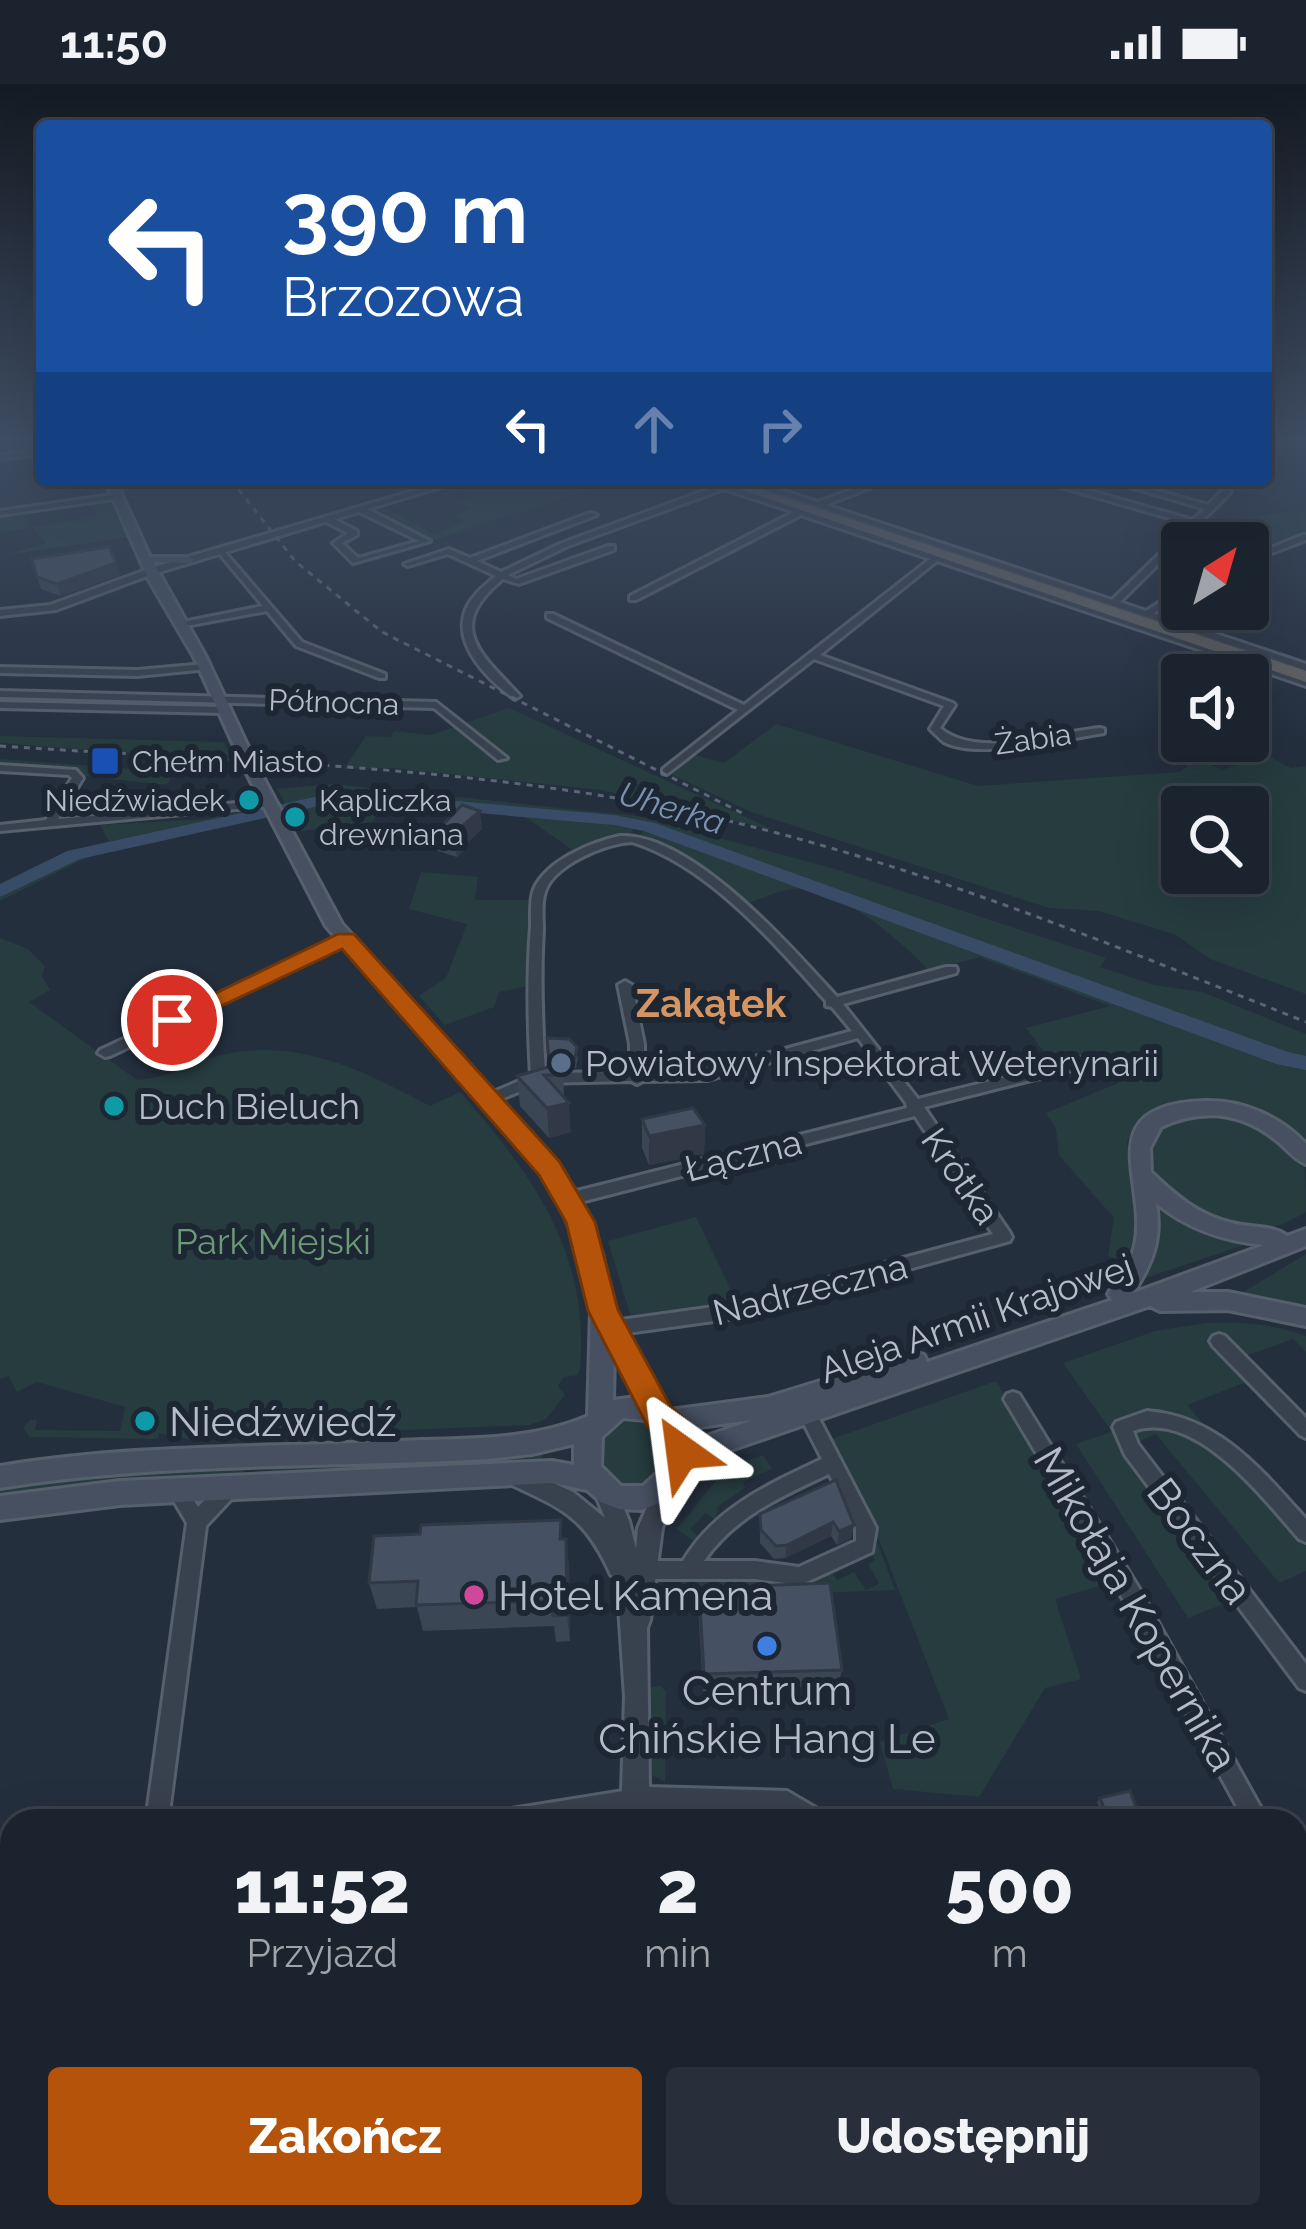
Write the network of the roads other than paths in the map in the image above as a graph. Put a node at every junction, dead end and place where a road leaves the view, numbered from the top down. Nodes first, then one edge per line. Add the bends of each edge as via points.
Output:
1 (141, 542) edge
2 (258, 542) edge
3 (339, 542) edge
4 (422, 542) edge
5 (519, 542) edge
6 (570, 542) edge
7 (742, 542) edge
8 (889, 542) edge
9 (914, 542) edge
10 (930, 542) edge
11 (611, 548) dead end
12 (224, 553) junction
13 (206, 557) junction
14 (1161, 557) edge
15 (936, 558) junction
16 (189, 560) joint
17 (468, 561) junction
18 (407, 564) dead end
19 (158, 572) junction
20 (497, 577) junction
21 (633, 598) dead end
22 (1114, 603) junction
23 (1161, 605) edge
24 (268, 608) junction
25 (0, 613) edge
26 (1148, 614) junction
27 (550, 616) dead end
28 (182, 623) junction
29 (1220, 654) edge
30 (107, 655) dead end
31 (812, 656) junction
32 (205, 667) junction
33 (1269, 667) edge
34 (0, 670) edge
35 (93, 672) junction
36 (1306, 675) edge
37 (382, 676) dead end
38 (0, 694) edge
39 (515, 696) dead end
40 (0, 705) edge
41 (222, 705) junction
42 (745, 709) junction
43 (1100, 731) dead end
44 (502, 758) dead end
45 (0, 768) edge
46 (667, 771) dead end
47 (272, 809) junction
48 (49, 824) junction
49 (0, 828) edge
50 (346, 939) junction
51 (951, 970) dead end
52 (625, 985) dead end
53 (831, 1003) junction
54 (859, 1033) junction
55 (105, 1053) dead end
56 (1090, 1061) dead end
57 (538, 1078) junction
58 (637, 1079) junction
59 (489, 1099) junction
60 (914, 1108) junction
61 (1306, 1157) edge
62 (1144, 1178) junction
63 (569, 1198) junction
64 (1298, 1234) edge
65 (1004, 1237) joint
66 (1128, 1298) junction
67 (1306, 1318) edge
68 (608, 1319) junction
69 (1219, 1341) dead end
70 (1013, 1399) dead end
71 (808, 1414) junction
72 (663, 1419) junction
73 (597, 1423) junction
74 (1306, 1430) edge
75 (833, 1463) junction
76 (512, 1474) junction
77 (0, 1477) edge
78 (672, 1478) junction
79 (599, 1484) junction
80 (228, 1489) junction
81 (177, 1491) junction
82 (0, 1508) edge
83 (197, 1522) junction
84 (1306, 1533) edge
85 (688, 1570) junction
86 (636, 1579) junction
87 (1306, 1681) edge
88 (159, 1809) edge
89 (636, 1809) edge
90 (661, 1809) edge
91 (794, 1809) edge
92 (1249, 1809) edge

1 - 19 main road
2 - 12 street
3 - 4 street via 356,561
5 - 17 street
6 - 20 street
7 - 21 street
8 - 15 street
9 - 36 highway
10 - 22 street
11 - 20 street via 528,581
12 - 13 street
12 - 24 street
13 - 16 street
13 - 19 street
14 - 22 street
15 - 29 street
15 - 31 street
16 - 19 main road
17 - 18 street via 449,550
17 - 20 street
19 - 25 street via 44,610
19 - 28 main road
20 - 39 street via 469,608 467,640
22 - 26 street
23 - 26 street
24 - 28 street
24 - 37 street via 299,644
26 - 36 street
27 - 42 street
28 - 32 main road
30 - 35 street
31 - 42 street
31 - 43 street, Żabia via 950,704 935,729 955,743 996,746
32 - 35 street
32 - 41 main road
33 - 36 street
34 - 35 street
38 - 41 street
40 - 41 street
41 - 44 street, Północna via 436,705
41 - 47 main road
42 - 46 street
45 - 48 street via 79,778
47 - 48 street
47 - 50 main road
48 - 49 street
50 - 55 street
50 - 59 main road
51 - 53 street
52 - 58 street
53 - 54 street, Krótka
53 - 57 street, Krótka via 734,896 694,864 633,839 597,848 560,866 534,902
54 - 58 street via 730,1071
54 - 60 street, Krótka
56 - 60 street, Łączna
57 - 58 street
57 - 59 street
59 - 63 main road
60 - 63 street, Łączna
60 - 65 street, Krótka
61 - 62 main road via 1258,1118 1189,1109 1160,1118 1142,1135
62 - 64 main road via 1203,1225
62 - 66 main road via 1146,1244
63 - 68 main road
64 - 66 main road, Aleja Armii Krajowej
65 - 68 street, Nadrzeczna via 728,1312
66 - 67 main road via 1228,1301
66 - 71 main road, Aleja Armii Krajowej
66 - 72 main road, Aleja Armii Krajowej via 796,1400
68 - 72 main road
68 - 73 main road
69 - 74 street
70 - 92 street, Mikołaja Kopernika
71 - 75 street
71 - 78 main road, Aleja Armii Krajowej via 705,1449
72 - 73 main road via 626,1410
72 - 78 main road via 682,1448
73 - 77 main road via 560,1439 486,1447 96,1465
73 - 79 main road via 582,1453
75 - 85 street via 737,1511
75 - 85 street via 866,1528 861,1549 800,1576
76 - 79 main road via 562,1472
76 - 80 main road
76 - 86 street via 592,1515
78 - 79 main road via 638,1495
78 - 86 street
79 - 86 street
80 - 81 main road
80 - 83 street
81 - 82 main road
81 - 83 street
83 - 88 street
84 - 87 street, Boczna via 1242,1464 1190,1430 1143,1416 1122,1427
85 - 86 street
86 - 89 street
90 - 91 street

